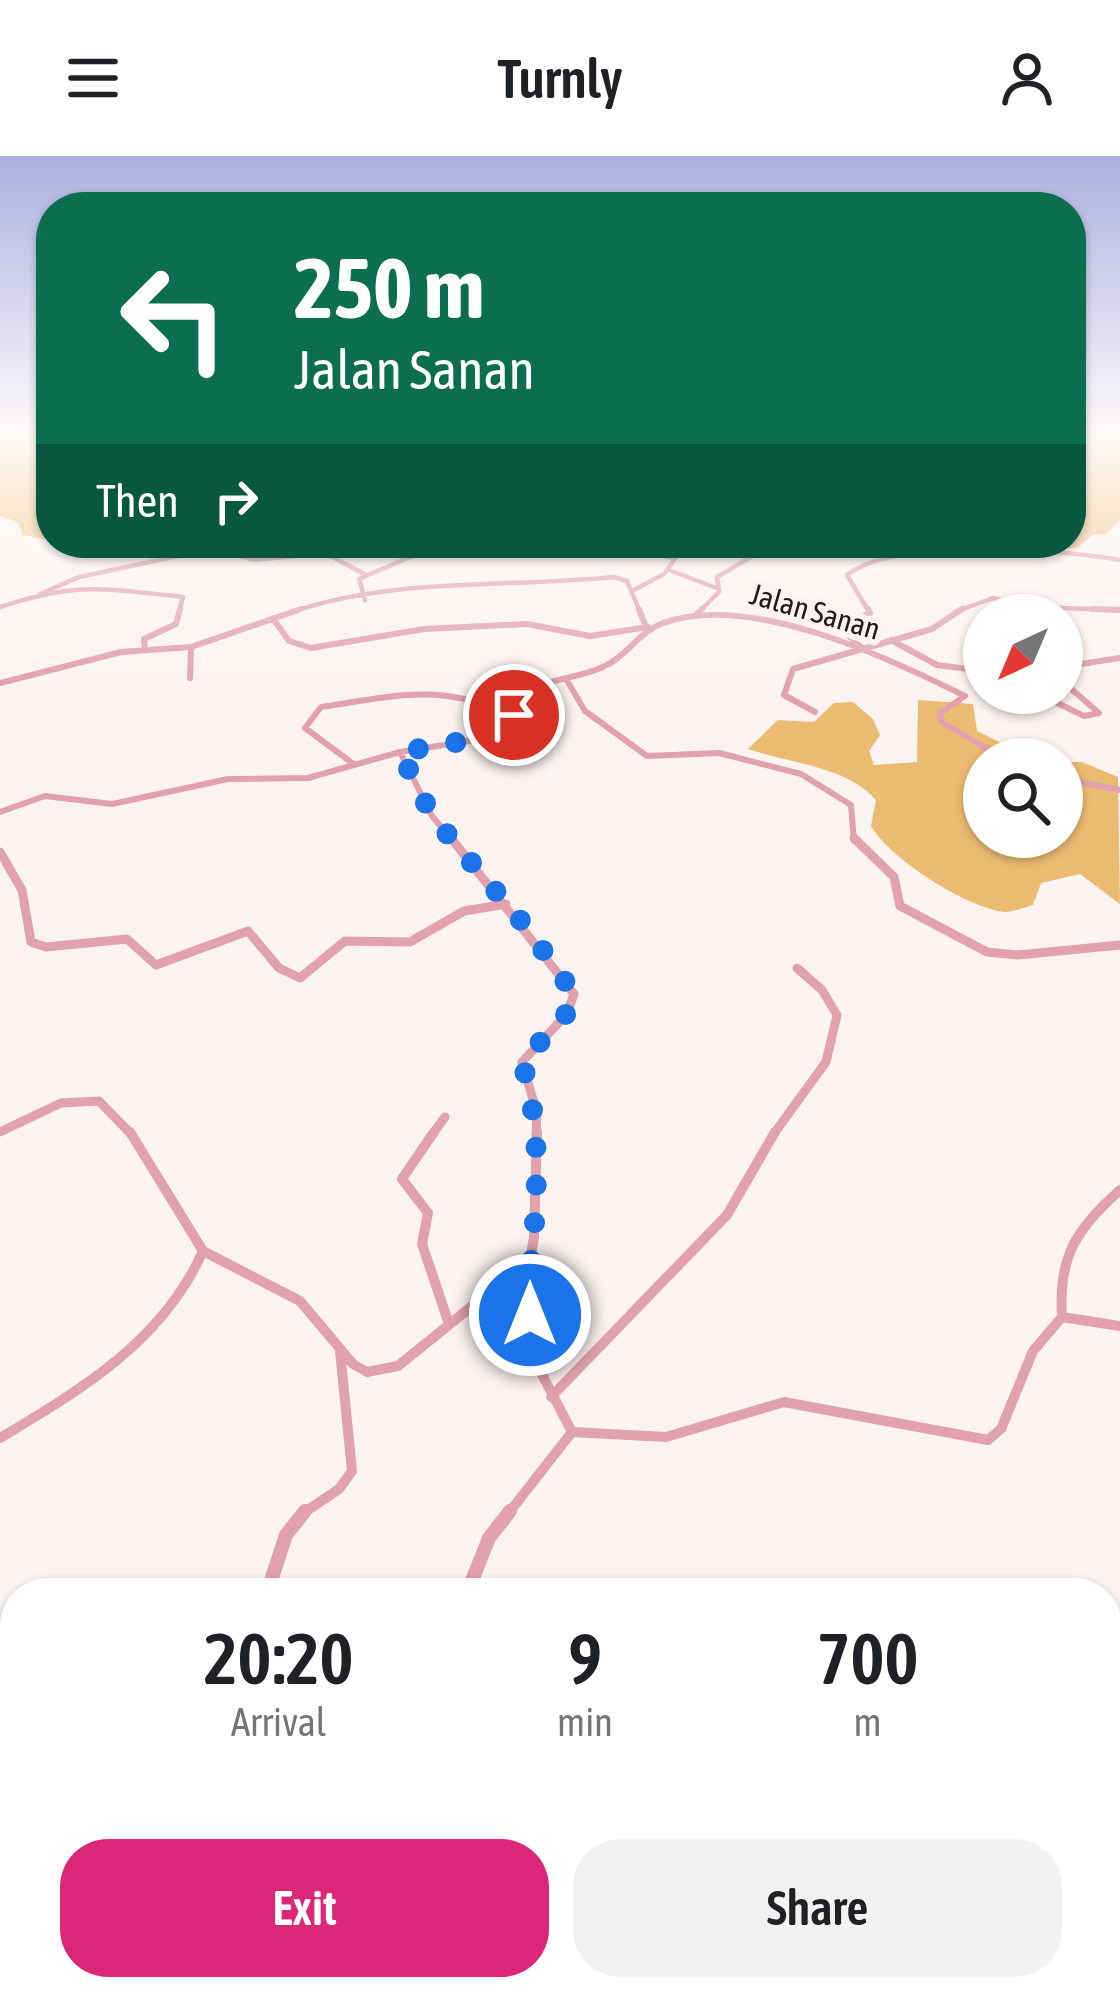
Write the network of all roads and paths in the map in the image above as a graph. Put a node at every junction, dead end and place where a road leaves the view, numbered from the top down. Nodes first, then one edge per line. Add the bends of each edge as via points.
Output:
1 (1086, 553) edge
2 (167, 558) edge
3 (334, 558) edge
4 (407, 558) edge
5 (673, 558) edge
6 (750, 558) edge
7 (921, 558) edge
8 (1120, 560) edge
9 (669, 570) junction
10 (366, 575) junction
11 (718, 589) junction
12 (632, 591) junction
13 (40, 594) junction
14 (365, 600) junction
15 (0, 607) edge
16 (1120, 610) edge
17 (696, 615) junction
18 (274, 620) junction
19 (651, 626) junction
20 (891, 640) junction
21 (191, 647) junction
22 (145, 650) junction
23 (858, 650) junction
24 (1120, 658) edge
25 (1083, 664) edge
26 (963, 668) edge
27 (190, 677) dead end
28 (566, 679) junction
29 (0, 682) edge
30 (1083, 699) edge
31 (815, 712) dead end
32 (1080, 714) edge
33 (514, 715) junction
34 (969, 738) edge
35 (481, 739) junction
36 (400, 752) junction
37 (494, 757) dead end
38 (352, 763) junction
39 (1083, 783) edge
40 (1120, 790) edge
41 (0, 812) edge
42 (0, 852) edge
43 (506, 904) junction
44 (1120, 945) edge
45 (797, 968) dead end
46 (445, 1117) dead end
47 (0, 1132) edge
48 (1120, 1190) edge
49 (203, 1251) junction
50 (526, 1285) junction
51 (1062, 1317) junction
52 (449, 1324) junction
53 (1120, 1326) edge
54 (340, 1350) junction
55 (551, 1397) junction
56 (572, 1432) junction
57 (0, 1438) edge
58 (272, 1578) edge
59 (472, 1578) edge

1 - 8 street
2 - 13 street
3 - 10 street
4 - 10 street
5 - 9 street
6 - 11 street via 717,578
7 - 23 street via 847,575 870,613 838,626
9 - 11 street
9 - 12 street
10 - 14 street via 358,590
11 - 17 street
12 - 14 street via 627,581 600,576
12 - 19 street
13 - 15 street
13 - 22 street via 136,587 183,597 176,624 144,639
14 - 18 street via 311,604
16 - 20 street via 1032,608 993,598
17 - 19 street, Jalan Sanan
17 - 23 street, Jalan Sanan via 750,617
18 - 19 street via 289,641 310,648 424,629 527,624 590,636
18 - 21 street
19 - 28 street, Jalan Sanan via 608,666
20 - 23 street
20 - 26 street via 937,665
21 - 22 street
21 - 27 street
22 - 29 street
23 - 31 street via 787,675 784,695
23 - 34 street, Jalan Sanan via 965,696 940,712 942,722
24 - 25 street
28 - 33 street, Jalan Sanan via 530,689
28 - 44 street via 585,711 647,756 747,758 791,770 845,801 855,817 854,841 894,877 900,906 972,947 1018,955
30 - 32 street via 1099,713
33 - 35 street, Jalan Sanan via 515,727
33 - 38 street via 464,694 321,707 305,728
35 - 36 street, Jalan Sanan
35 - 37 street
36 - 38 street, Jalan Sanan
36 - 43 street via 432,816
38 - 41 street, Jalan Sanan via 308,778 228,779 112,804 37,797
39 - 40 street
42 - 43 street via 22,890 31,942 127,940 156,965 248,931 279,968 300,978 344,940 410,942 464,911
43 - 50 street via 574,994 522,1062 537,1113
45 - 55 street via 837,1015 826,1062 728,1215
46 - 52 street via 402,1179 428,1213 422,1244
47 - 49 street via 61,1103 99,1101 124,1123
48 - 51 street via 1065,1246 1056,1283
49 - 54 street via 300,1301
49 - 57 street via 193,1282 158,1326
50 - 52 street via 488,1297
50 - 55 street via 536,1363
51 - 53 street
51 - 56 street via 1033,1352 1001,1429 988,1440 784,1402 666,1438
52 - 54 street via 388,1371 367,1372
54 - 58 street via 352,1471 345,1486 295,1520
55 - 56 street
56 - 59 street via 489,1538

